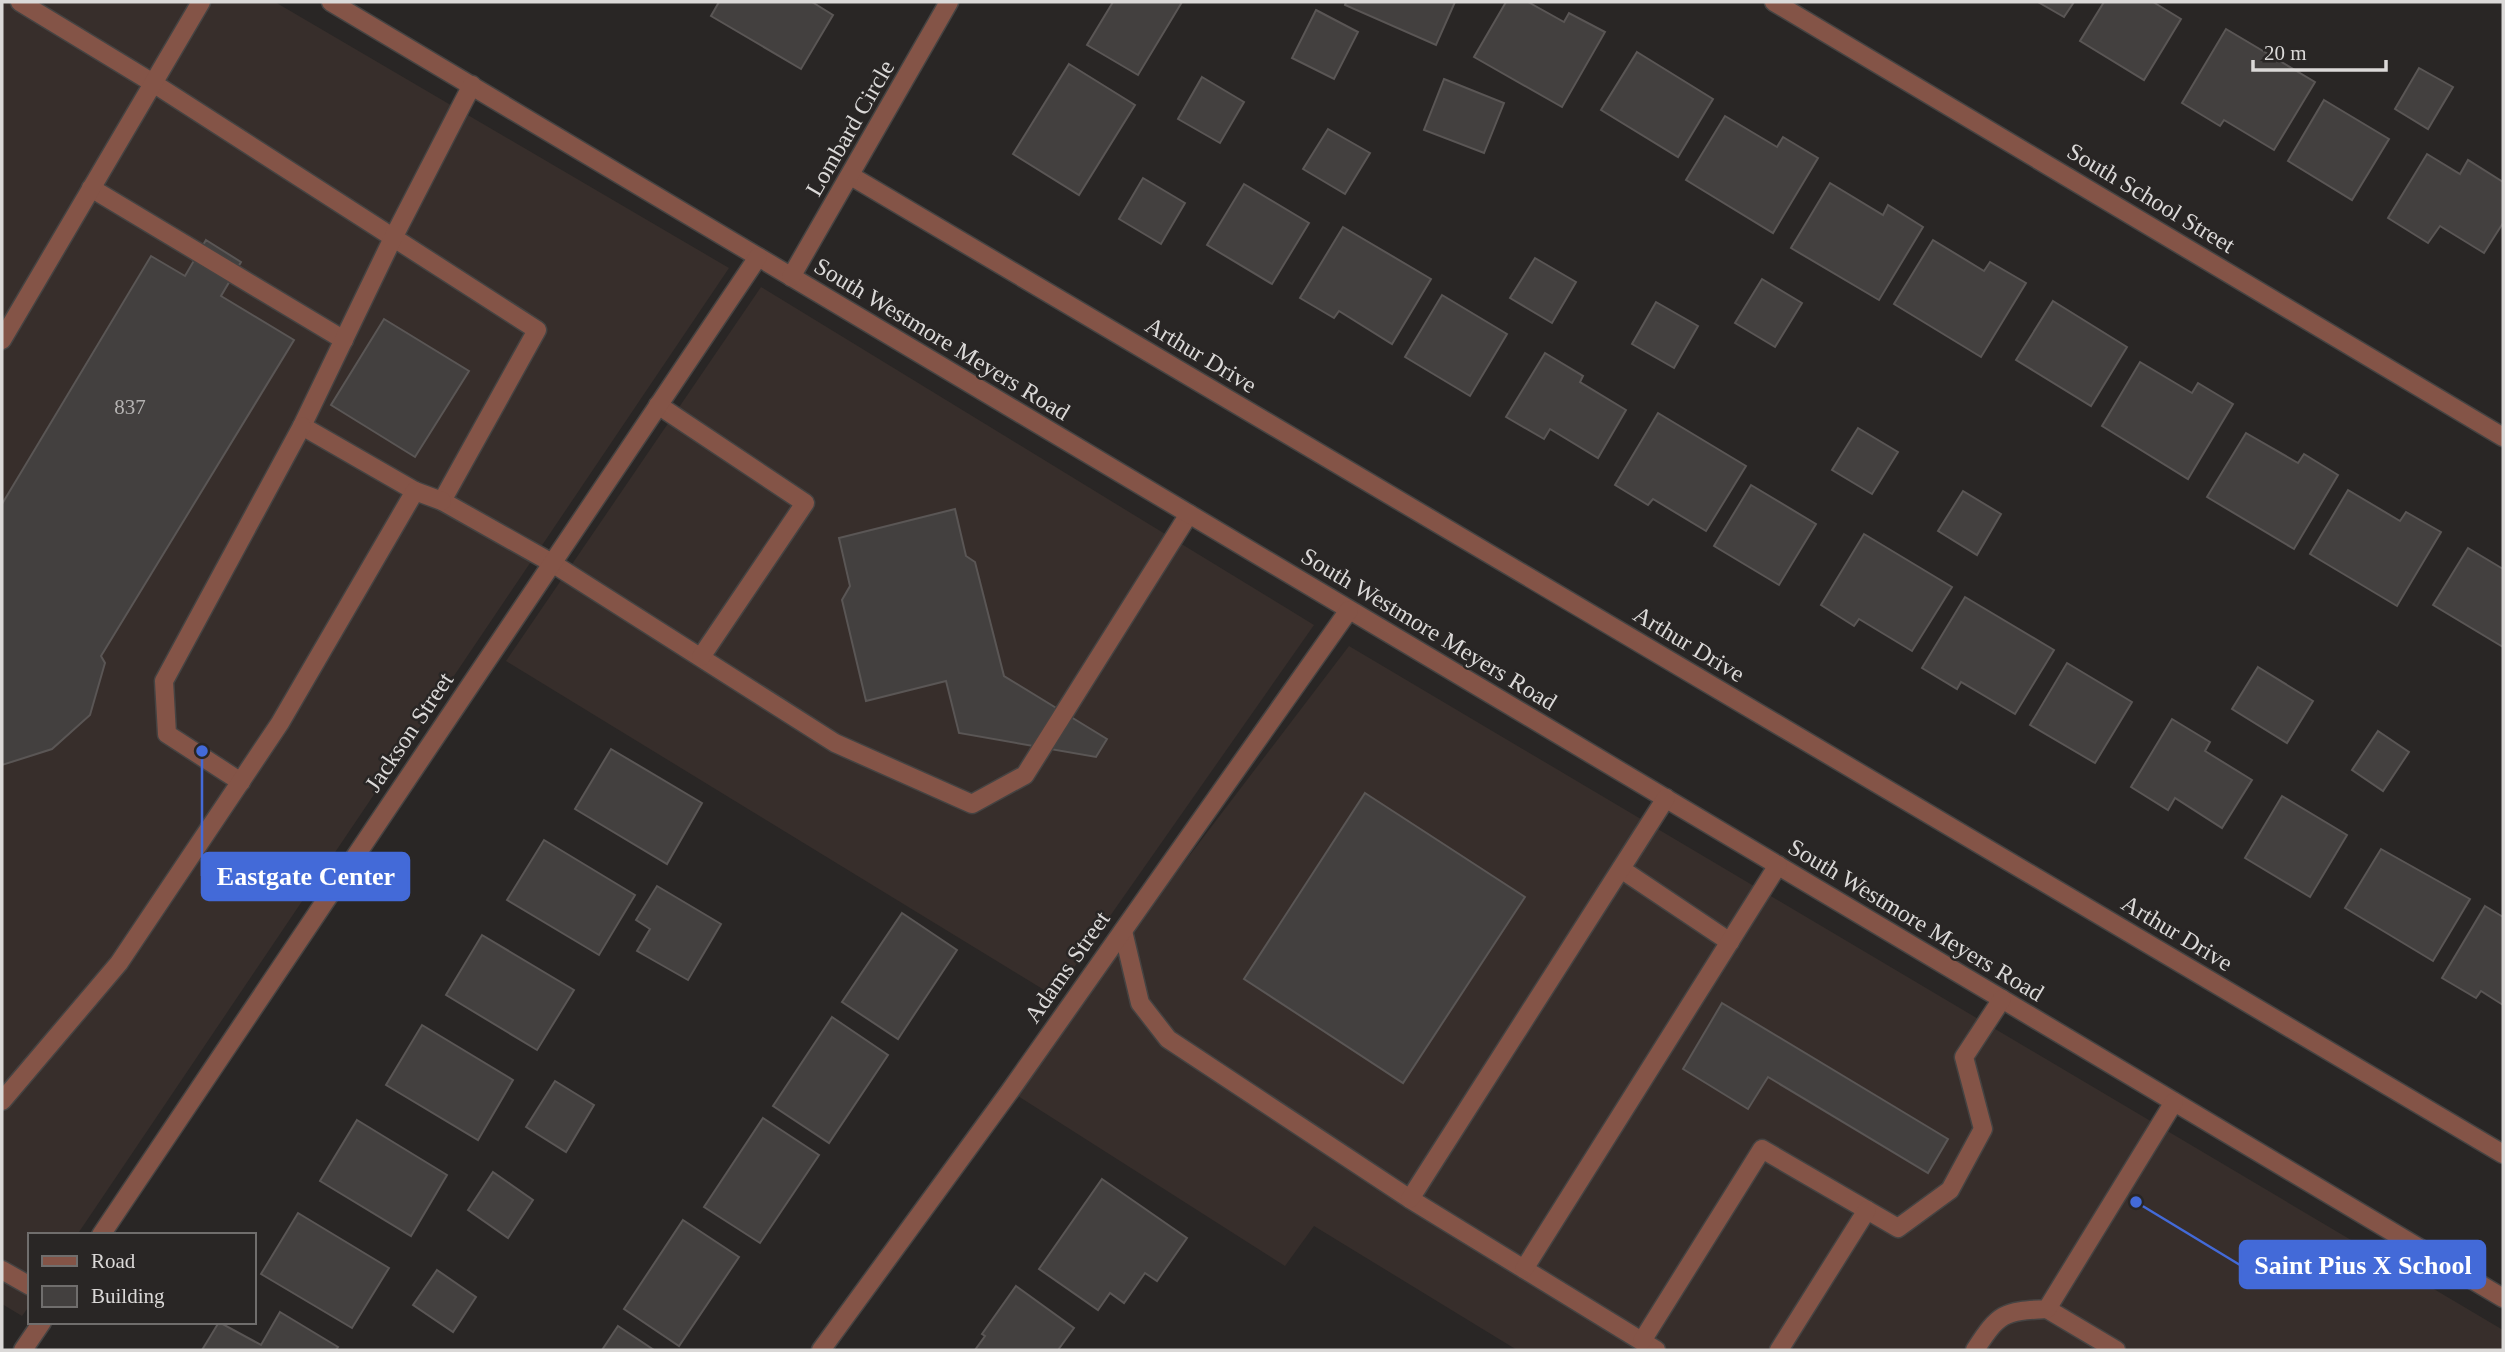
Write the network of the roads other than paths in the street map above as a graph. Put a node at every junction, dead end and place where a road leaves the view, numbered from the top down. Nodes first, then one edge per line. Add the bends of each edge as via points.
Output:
1 (20, 2) edge
2 (201, 2) edge
3 (331, 2) edge
4 (948, 2) edge
5 (1774, 2) edge
6 (153, 83) junction
7 (472, 86) junction
8 (851, 176) junction
9 (91, 188) junction
10 (393, 238) junction
11 (758, 257) junction
12 (791, 277) junction
13 (2, 340) edge
14 (344, 340) junction
15 (658, 405) junction
16 (302, 426) junction
17 (2503, 437) edge
18 (415, 491) junction
19 (442, 501) junction
20 (1189, 514) junction
21 (552, 563) junction
22 (1349, 610) junction
23 (701, 657) junction
24 (241, 782) junction
25 (1666, 798) junction
26 (1778, 865) junction
27 (1621, 869) junction
28 (1123, 931) junction
29 (1730, 942) junction
30 (2002, 999) junction
31 (2, 1101) edge
32 (2175, 1102) junction
33 (2503, 1154) edge
34 (1410, 1199) junction
35 (1867, 1210) junction
36 (102, 1233) edge
37 (1524, 1269) junction
38 (2, 1270) edge
39 (28, 1285) edge
40 (2503, 1298) edge
41 (2047, 1309) junction
42 (41, 1324) edge
43 (1649, 1346) edge
44 (23, 1350) edge
45 (821, 1350) edge
46 (1779, 1350) edge
47 (1975, 1350) edge
48 (2116, 1350) edge

1 - 6 street
2 - 6 street
3 - 7 street, South Westmore Meyers Road
4 - 8 street, Lombard Circle
5 - 17 street, South School Street
6 - 9 street
6 - 10 street
7 - 10 street
7 - 11 street, South Westmore Meyers Road
8 - 12 street, Lombard Circle
8 - 33 street, Arthur Drive
9 - 13 street
9 - 14 street
10 - 14 street
10 - 19 street via 537,330
11 - 12 street, South Westmore Meyers Road
11 - 15 street, Jackson Street
12 - 20 street, South Westmore Meyers Road
14 - 16 street
15 - 21 street, Jackson Street
15 - 23 street via 805,503
16 - 18 street
16 - 24 street via 164,681 167,734
18 - 19 street
18 - 24 street via 281,723
19 - 21 street
20 - 22 street, South Westmore Meyers Road
20 - 23 street via 1025,775 972,804 835,743
21 - 23 street
21 - 36 street, Jackson Street
22 - 25 street, South Westmore Meyers Road
22 - 28 street, Adams Street
24 - 31 street via 119,963
25 - 26 street, South Westmore Meyers Road
25 - 27 street
26 - 29 street
26 - 30 street, South Westmore Meyers Road
27 - 29 street
27 - 34 street
28 - 34 street via 1140,1003 1168,1039
28 - 45 street, Adams Street
29 - 37 street
30 - 32 street, South Westmore Meyers Road
30 - 35 street via 1964,1057 1983,1129 1950,1190 1898,1228
32 - 40 street, South Westmore Meyers Road
32 - 41 street
34 - 37 street
35 - 43 street via 1762,1149
35 - 46 street
37 - 43 street
38 - 39 street
41 - 47 street via 2014,1311 1994,1321
41 - 48 street
42 - 44 street

